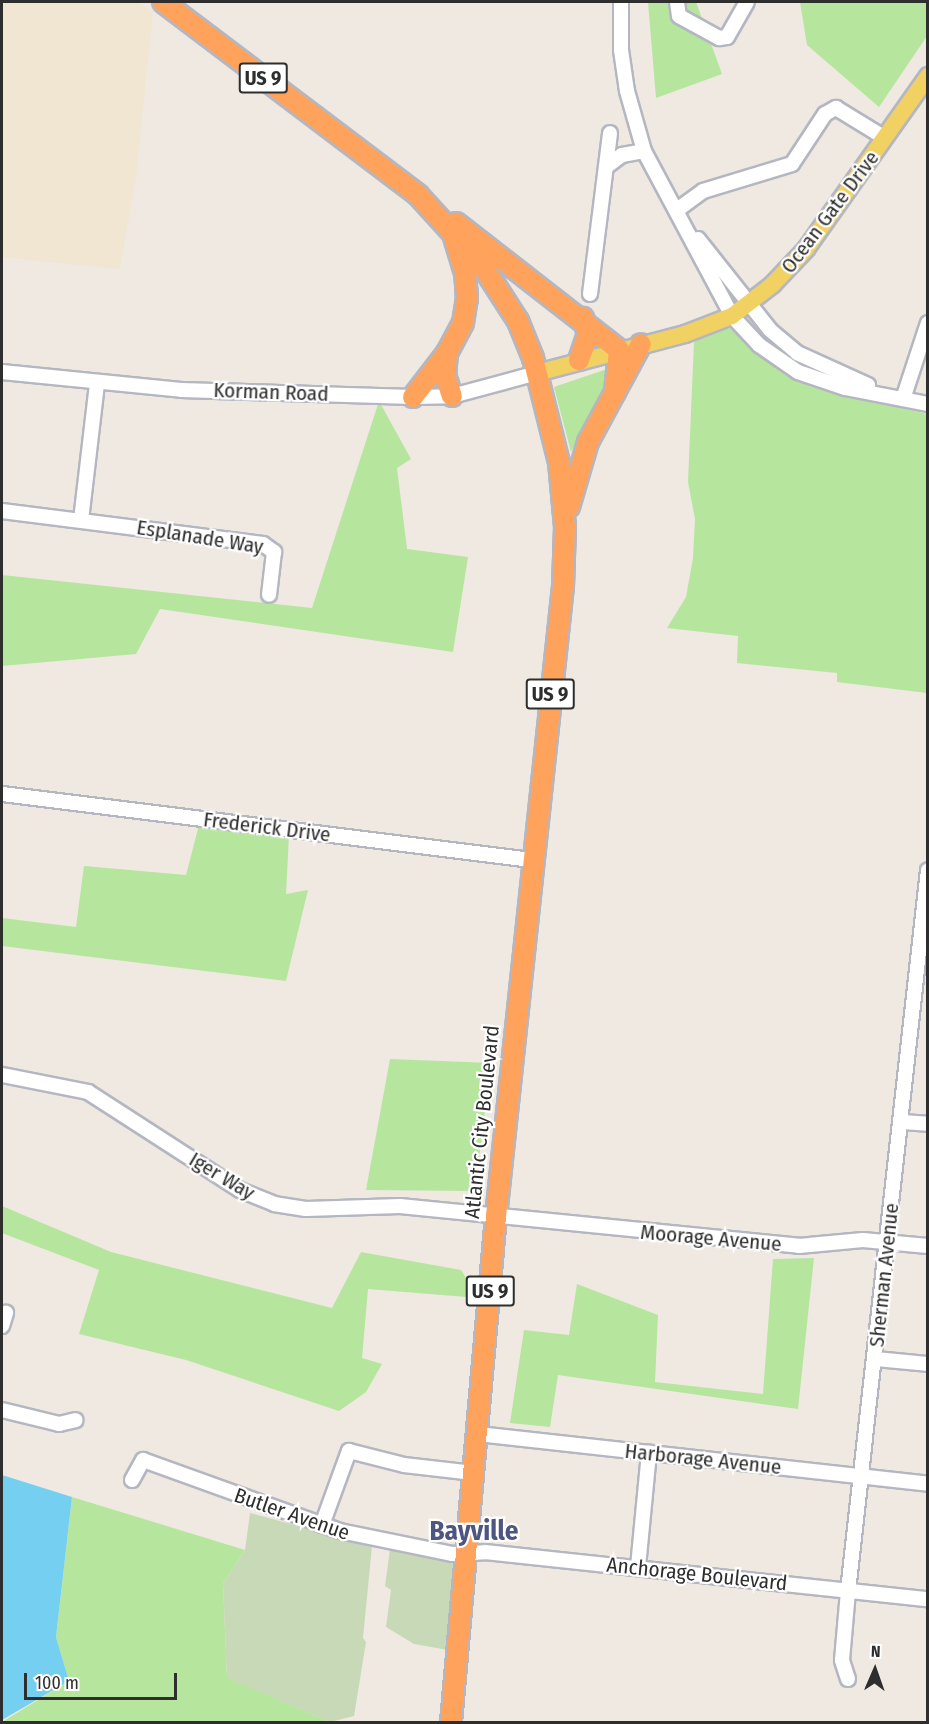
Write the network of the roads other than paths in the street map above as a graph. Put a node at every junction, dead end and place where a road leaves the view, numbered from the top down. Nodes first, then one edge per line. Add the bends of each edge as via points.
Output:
1 (163, 2) edge
2 (621, 2) edge
3 (677, 2) edge
4 (747, 2) edge
5 (927, 76) edge
6 (610, 133) dead end
7 (885, 138) junction
8 (644, 151) junction
9 (606, 167) junction
10 (418, 195) junction
11 (678, 214) junction
12 (452, 230) junction
13 (590, 294) dead end
14 (747, 304) junction
15 (732, 316) junction
16 (583, 318) junction
17 (927, 323) edge
18 (641, 344) junction
19 (619, 350) junction
20 (447, 352) junction
21 (579, 360) junction
22 (2, 372) edge
23 (537, 373) junction
24 (97, 383) junction
25 (615, 392) junction
26 (452, 396) junction
27 (413, 397) junction
28 (903, 399) junction
29 (927, 404) edge
30 (2, 511) edge
31 (81, 520) junction
32 (565, 527) junction
33 (269, 595) dead end
34 (2, 794) edge
35 (532, 860) junction
36 (927, 870) edge
37 (921, 986) edge
38 (2, 1075) edge
39 (902, 1122) junction
40 (927, 1124) edge
41 (496, 1216) junction
42 (886, 1242) junction
43 (927, 1246) edge
44 (875, 1359) junction
45 (927, 1364) edge
46 (2, 1410) edge
47 (75, 1420) dead end
48 (478, 1434) junction
49 (649, 1454) junction
50 (474, 1473) junction
51 (862, 1475) junction
52 (132, 1480) dead end
53 (927, 1484) edge
54 (322, 1525) junction
55 (467, 1553) junction
56 (638, 1568) junction
57 (848, 1591) junction
58 (927, 1599) edge
59 (848, 1679) dead end
60 (451, 1722) edge

1 - 10 highway, US 9
2 - 8 street via 625,81
3 - 4 street via 679,16 719,38 727,38
5 - 7 main road, Ocean Gate Drive
6 - 9 street
7 - 11 street via 836,108 825,114 792,164 703,190
7 - 14 main road, Ocean Gate Drive via 788,271
8 - 9 street via 622,155
8 - 11 street
9 - 13 street
10 - 12 highway, US 9
10 - 16 highway
11 - 14 street
11 - 15 street
12 - 20 highway via 465,273 467,299 463,323
12 - 23 highway, US 9 via 506,301
14 - 15 main road, Ocean Gate Drive
14 - 28 street via 797,353
15 - 18 main road, Ocean Gate Drive via 685,334
15 - 28 street via 759,345 798,372 845,388
16 - 19 highway
16 - 21 highway via 588,334
17 - 28 street
18 - 19 main road, Ocean Gate Drive
18 - 25 highway
19 - 21 main road, Ocean Gate Drive
19 - 25 highway
20 - 26 highway via 445,375
20 - 27 highway
21 - 23 main road, Ocean Gate Drive
22 - 24 street, Korman Road
23 - 26 street, Korman Road
23 - 32 highway, US 9 via 559,462
24 - 27 street, Korman Road
24 - 31 street
25 - 32 highway via 581,460
26 - 27 street, Korman Road
28 - 29 street
30 - 31 street, Esplanade Way
31 - 33 street, Esplanade Way via 263,544 274,552
32 - 35 highway, Atlantic City Boulevard / US 9 via 563,586
34 - 35 street, Frederick Drive
35 - 41 highway, Atlantic City Boulevard / US 9
36 - 37 street, Sherman Avenue
37 - 39 street, Sherman Avenue
38 - 41 street, Iger Way via 88,1092 240,1190 274,1204 306,1209 400,1206
39 - 40 street
39 - 42 street, Sherman Avenue
41 - 42 street, Moorage Avenue via 799,1246
41 - 48 highway, Atlantic City Boulevard / US 9
42 - 43 street, Moorage Avenue
42 - 44 street, Sherman Avenue
44 - 45 street
44 - 51 street, Sherman Avenue
46 - 47 street via 59,1424
48 - 49 street, Harborage Avenue
48 - 50 highway, Atlantic City Boulevard / US 9
49 - 51 street, Harborage Avenue
49 - 56 street
50 - 54 street via 404,1465 349,1451
50 - 55 highway, Atlantic City Boulevard / US 9
51 - 53 street, Harborage Avenue
51 - 57 street, Sherman Avenue
52 - 54 street, Butler Avenue via 143,1460
54 - 55 street, Butler Avenue via 383,1542
55 - 56 street, Anchorage Boulevard
55 - 60 highway, Atlantic City Boulevard / US 9
56 - 57 street, Anchorage Boulevard
57 - 58 street, Anchorage Boulevard
57 - 59 street, Sherman Avenue via 842,1660

